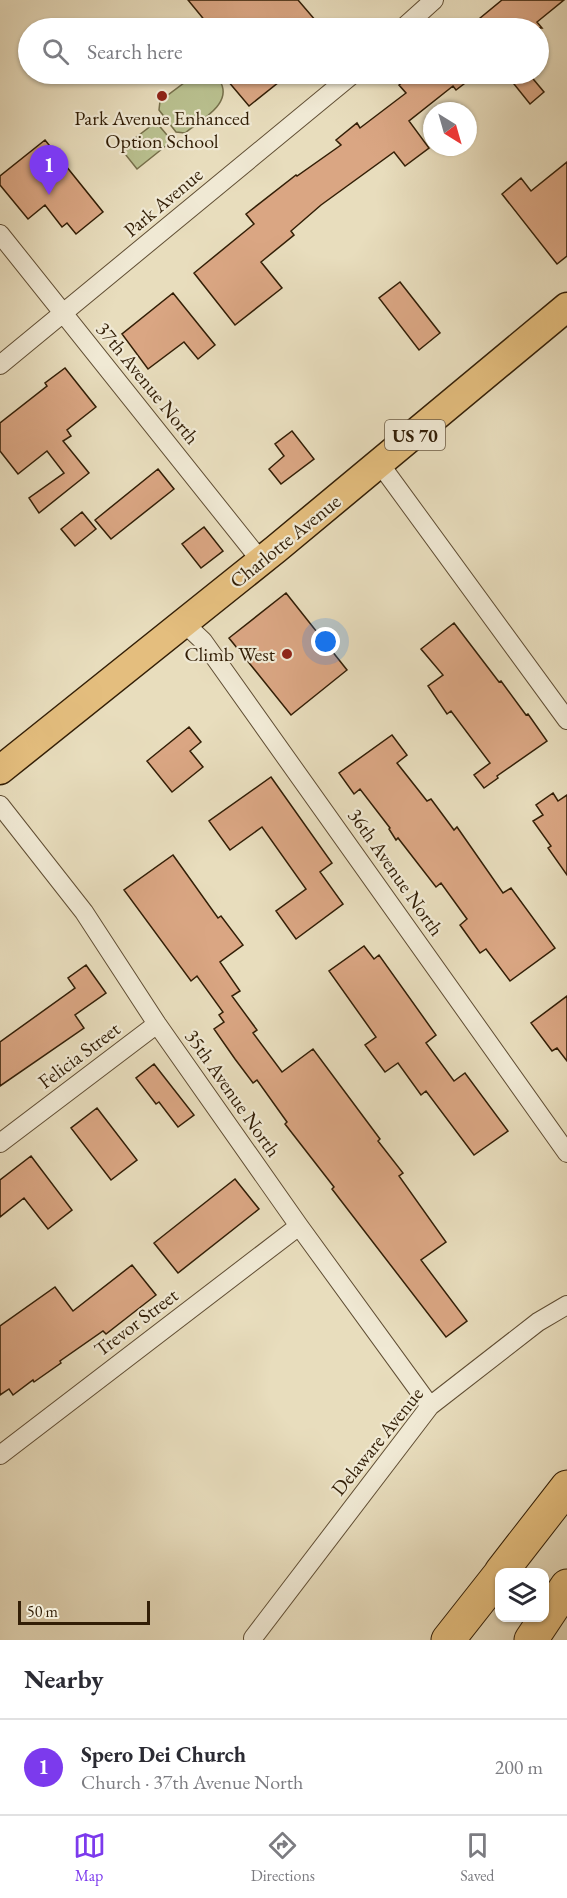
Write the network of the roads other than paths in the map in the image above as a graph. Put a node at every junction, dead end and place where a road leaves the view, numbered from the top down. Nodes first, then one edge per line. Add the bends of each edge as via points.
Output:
1 (434, 0) edge
2 (414, 18) edge
3 (341, 84) edge
4 (0, 234) edge
5 (567, 307) edge
6 (64, 313) junction
7 (0, 365) edge
8 (380, 464) junction
9 (261, 561) junction
10 (183, 622) junction
11 (567, 720) edge
12 (0, 770) edge
13 (0, 805) edge
14 (157, 1024) junction
15 (0, 1143) edge
16 (567, 1153) edge
17 (299, 1226) junction
18 (567, 1305) edge
19 (430, 1406) junction
20 (0, 1455) edge
21 (567, 1487) edge
22 (567, 1501) edge
23 (504, 1568) edge
24 (523, 1568) edge
25 (495, 1579) edge
26 (567, 1586) edge
27 (495, 1610) edge
28 (253, 1638) dead end
29 (448, 1640) edge
30 (475, 1640) edge
31 (531, 1640) edge

1 - 2 street
3 - 6 street, Park Avenue
4 - 6 street, 37th Avenue North
5 - 8 main road, Charlotte Avenue / US 70
6 - 7 street, Park Avenue
6 - 9 street, 37th Avenue North
8 - 9 main road, Charlotte Avenue / US 70
8 - 11 street
9 - 10 main road, Charlotte Avenue / US 70
10 - 12 main road, Charlotte Avenue / US 70
10 - 16 street, 36th Avenue North via 204,641
13 - 14 street, 35th Avenue North via 84,912
14 - 15 street, Felicia Street
14 - 17 street, 35th Avenue North
17 - 19 street, 35th Avenue North
17 - 20 street, Trevor Street
18 - 19 street, Delaware Avenue via 538,1322
19 - 28 street, Delaware Avenue
21 - 23 highway
22 - 24 highway
25 - 29 highway
26 - 31 highway
27 - 30 highway

